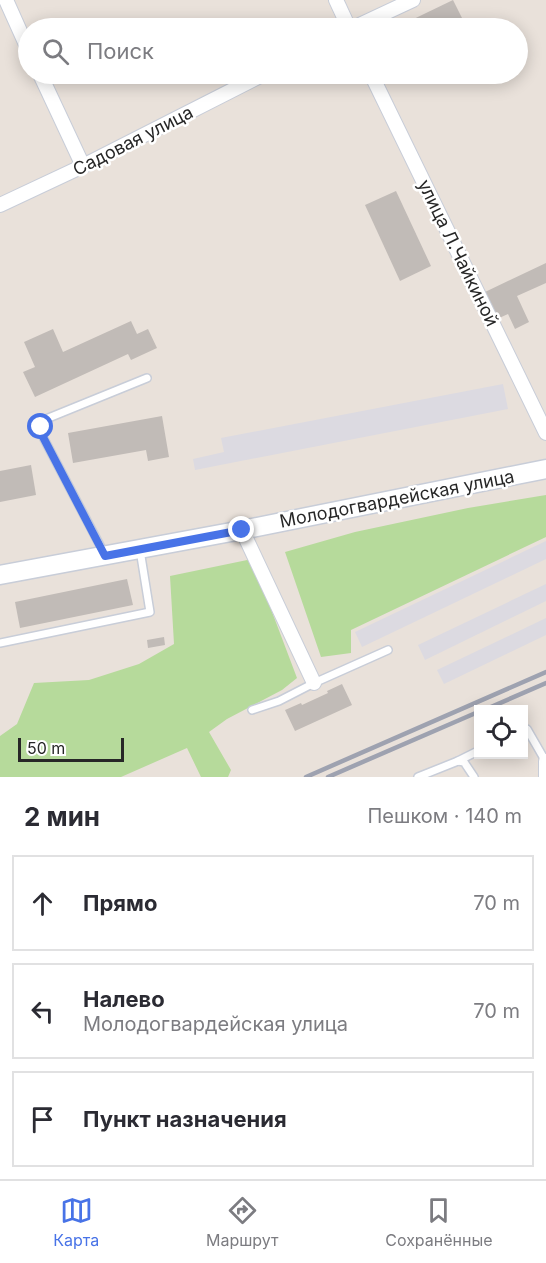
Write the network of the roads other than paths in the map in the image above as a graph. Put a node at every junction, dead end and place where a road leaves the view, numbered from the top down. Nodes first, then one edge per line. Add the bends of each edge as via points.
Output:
1 (6, 0) edge
2 (336, 0) edge
3 (413, 0) edge
4 (346, 18) edge
5 (373, 18) edge
6 (18, 27) edge
7 (45, 84) edge
8 (244, 84) edge
9 (375, 84) edge
10 (83, 166) junction
11 (0, 206) edge
12 (147, 378) dead end
13 (546, 433) edge
14 (546, 469) edge
15 (242, 530) junction
16 (140, 550) junction
17 (105, 556) junction
18 (0, 575) edge
19 (0, 643) edge
20 (388, 650) dead end
21 (314, 683) junction
22 (252, 710) dead end
23 (528, 731) edge
24 (474, 753) edge
25 (458, 761) junction
26 (546, 762) edge
27 (418, 777) edge
28 (474, 777) edge
29 (546, 777) edge

1 - 6 street
2 - 4 street
3 - 5 street
7 - 10 street
8 - 10 street, Садовая улица
9 - 13 street, улица Л.Чайкиной
10 - 11 street, Садовая улица
12 - 17 lane via 46,419 41,427
14 - 15 street, Молодогвардейская улица
15 - 16 street, Молодогвардейская улица
15 - 21 street
16 - 17 street, Молодогвардейская улица
16 - 19 lane via 150,612
17 - 18 street, Молодогвардейская улица
20 - 21 lane
21 - 22 lane
23 - 26 lane
24 - 25 lane
25 - 27 lane
25 - 28 lane via 464,762
26 - 29 street

